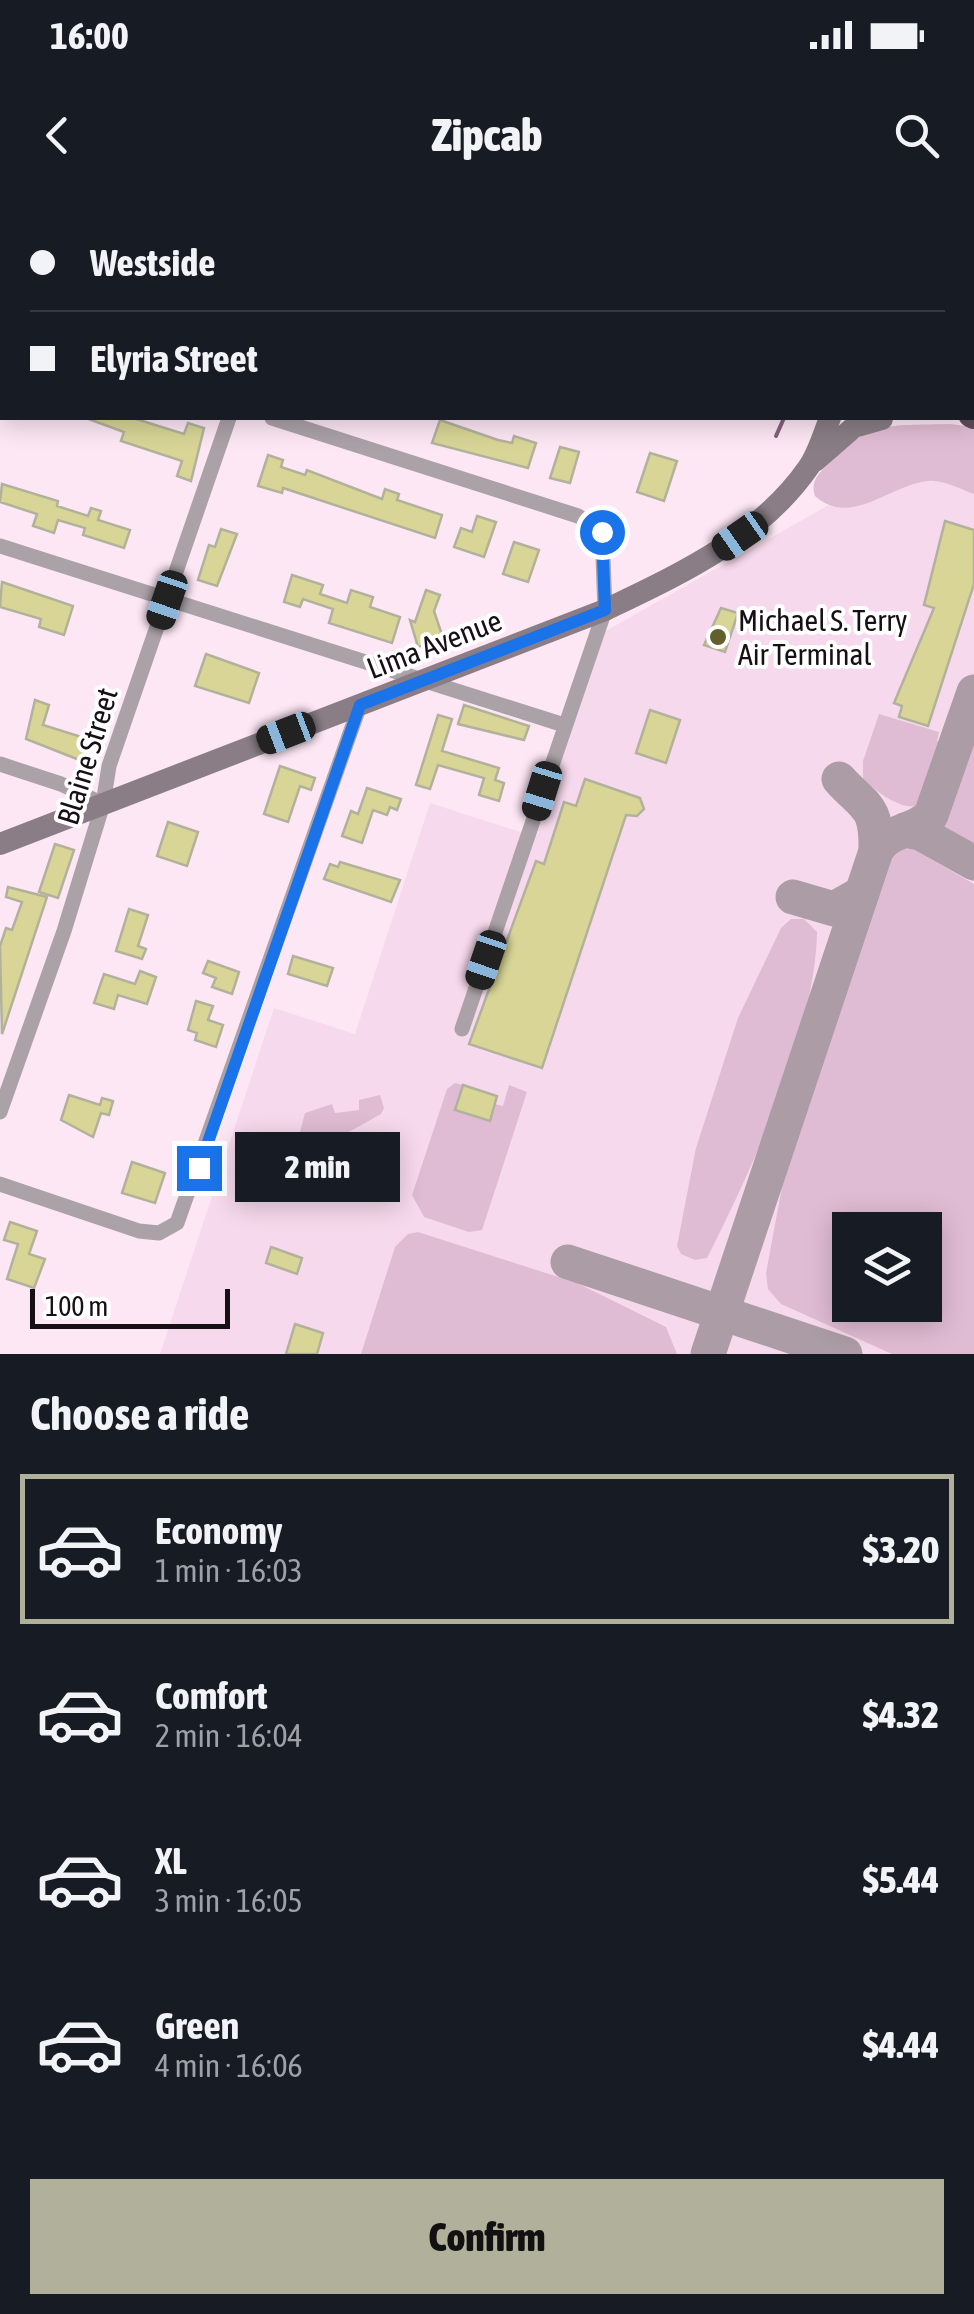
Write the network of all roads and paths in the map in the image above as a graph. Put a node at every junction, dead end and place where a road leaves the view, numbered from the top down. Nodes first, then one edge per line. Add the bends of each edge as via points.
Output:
1 (229, 420) edge
2 (278, 420) edge
3 (829, 420) edge
4 (878, 420) edge
5 (809, 467) junction
6 (0, 546) edge
7 (167, 600) junction
8 (605, 610) junction
9 (421, 682) junction
10 (360, 705) junction
11 (564, 726) junction
12 (0, 764) edge
13 (102, 804) junction
14 (3, 841) edge
15 (462, 1029) dead end
16 (0, 1112) edge
17 (0, 1184) edge

1 - 7 street, Blaine Street
2 - 8 street via 597,525 604,542
3 - 5 street, Lima Avenue
4 - 5 street via 854,427
5 - 8 street, Lima Avenue via 721,550
6 - 7 street
7 - 9 street
7 - 13 street, Blaine Street via 108,766
8 - 9 street, Lima Avenue
8 - 11 street
9 - 10 street, Lima Avenue
9 - 11 street
10 - 13 street, Lima Avenue
10 - 17 street via 177,1223 149,1233
11 - 15 street
12 - 13 street
13 - 14 street, Lima Avenue
13 - 16 street, Blaine Street

